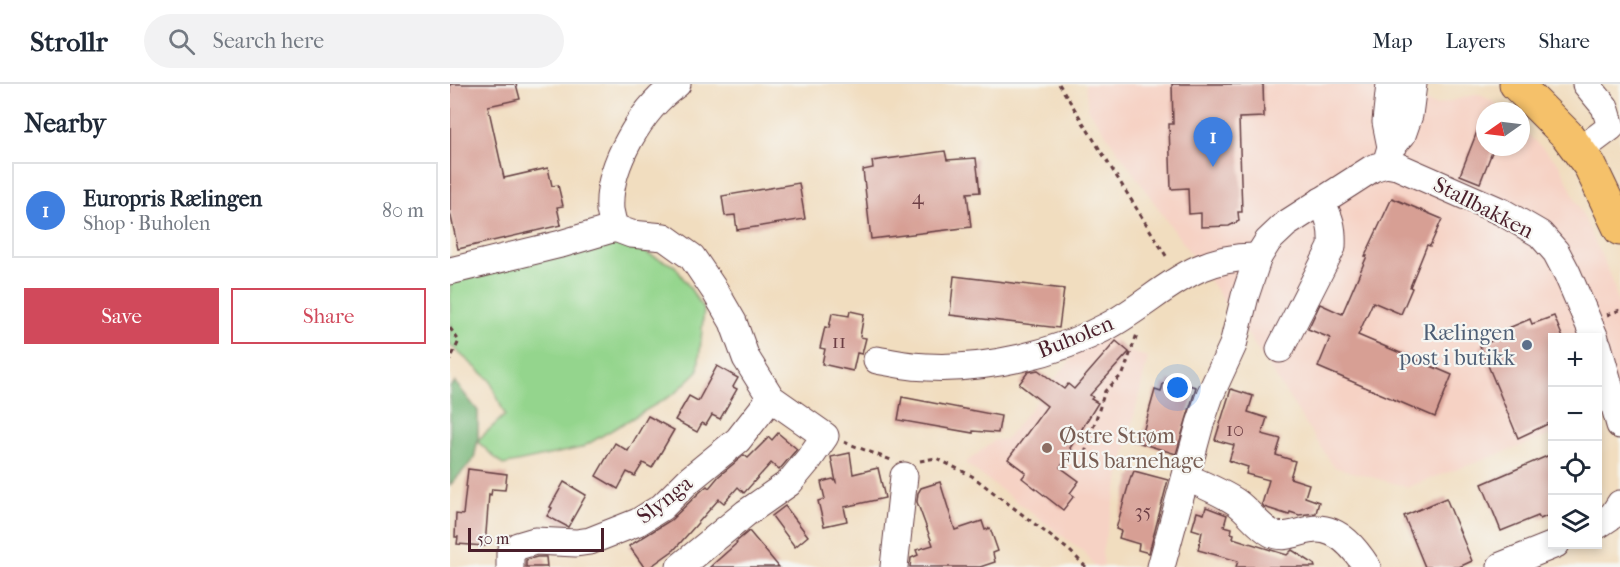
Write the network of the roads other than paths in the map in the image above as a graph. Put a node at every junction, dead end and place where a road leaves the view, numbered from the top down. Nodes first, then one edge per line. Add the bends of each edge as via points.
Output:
1 (677, 84) edge
2 (1390, 84) edge
3 (1413, 84) edge
4 (1433, 84) edge
5 (1516, 84) edge
6 (1586, 84) edge
7 (1616, 130) edge
8 (1579, 151) junction
9 (1388, 155) junction
10 (1322, 201) junction
11 (615, 228) junction
12 (1620, 229) edge
13 (1258, 257) junction
14 (450, 271) edge
15 (1592, 333) edge
16 (1280, 349) dead end
17 (877, 360) dead end
18 (1602, 360) edge
19 (771, 398) junction
20 (1620, 425) edge
21 (902, 470) road end
22 (1186, 477) junction
23 (1620, 504) edge
24 (1602, 522) edge
25 (1548, 547) edge
26 (1501, 566) edge
27 (510, 567) edge
28 (680, 567) edge
29 (893, 567) edge
30 (1161, 567) edge
31 (1367, 567) edge

1 - 11 street via 640,120 624,150 610,210
2 - 9 street
3 - 4 street
3 - 9 street via 1402,135
5 - 8 main road
6 - 7 street via 1605,107
7 - 8 street
8 - 12 main road via 1601,186
9 - 10 street via 1380,165
9 - 15 street, Stallbakken via 1397,166 1502,212 1540,234 1556,252
10 - 13 street via 1286,224
10 - 16 street via 1333,231 1332,247
11 - 14 street
11 - 19 street via 631,234 664,237 692,257 733,322 746,357
13 - 17 street, Buholen via 1221,260 1180,278 1106,327 1054,349 957,367 925,368
13 - 22 street via 1233,345 1210,394
18 - 20 street
19 - 27 street, Slynga via 738,440 662,507 590,542 535,541 519,546 510,553
19 - 28 street via 825,436 789,483
21 - 29 street
22 - 30 street
22 - 31 street via 1238,503 1274,535 1317,529 1338,536 1358,552
23 - 24 street
25 - 26 street

